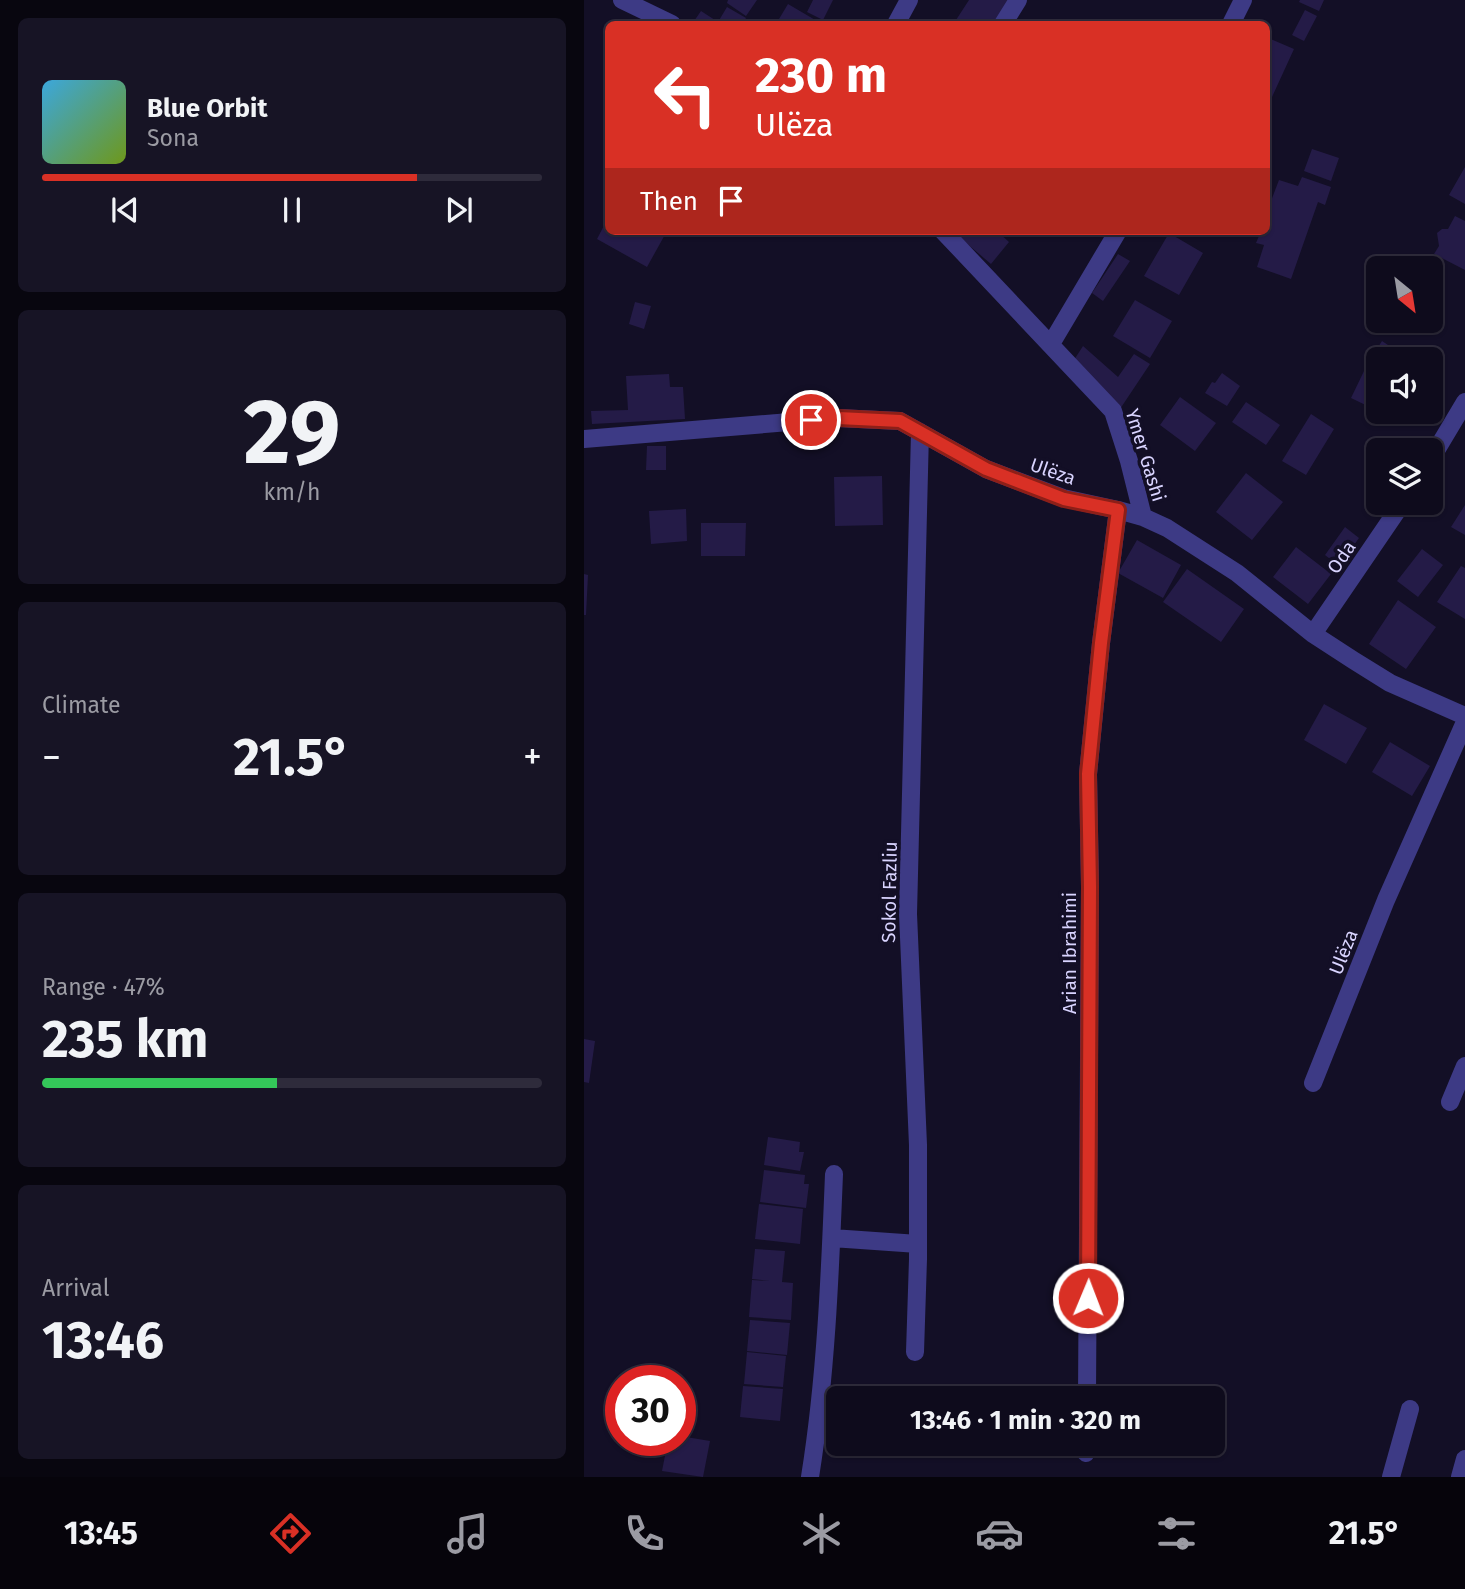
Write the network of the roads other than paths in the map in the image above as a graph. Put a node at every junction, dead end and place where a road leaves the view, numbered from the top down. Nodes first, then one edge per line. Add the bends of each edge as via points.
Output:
1 (622, 0) edge
2 (909, 0) edge
3 (1018, 0) edge
4 (1243, 0) edge
5 (666, 21) edge
6 (898, 21) edge
7 (1005, 21) edge
8 (1232, 21) edge
9 (947, 235) edge
10 (1116, 235) edge
11 (1051, 344) junction
12 (1464, 402) edge
13 (920, 432) junction
14 (1443, 438) edge
15 (584, 439) edge
16 (1118, 510) junction
17 (1394, 515) edge
18 (1143, 517) junction
19 (1313, 634) junction
20 (1464, 719) edge
21 (1464, 1066) edge
22 (1313, 1083) dead end
23 (1450, 1102) dead end
24 (834, 1174) dead end
25 (832, 1238) junction
26 (918, 1244) junction
27 (915, 1352) dead end
28 (1087, 1386) edge
29 (1410, 1409) dead end
30 (1464, 1460) edge
31 (810, 1477) edge
32 (1391, 1477) edge
33 (1460, 1477) edge

1 - 5 street
2 - 6 street
3 - 7 street
4 - 8 street
9 - 11 street, Ymer Gashi
10 - 11 street
11 - 18 street, Ymer Gashi via 1113,411
12 - 14 street
13 - 15 street, Ulëza via 900,421 838,418
13 - 16 street, Ulëza via 986,469 1064,499
13 - 26 street, Sokol Fazliu via 908,914
16 - 18 street, Ulëza
16 - 28 street, Arian Ibrahimi via 1088,774
17 - 19 street, Oda
18 - 19 street, Ulëza via 1237,573
19 - 20 street, Ulëza via 1390,683
20 - 22 street, Ulëza
21 - 23 street
24 - 25 street
25 - 26 street
25 - 31 street
26 - 27 street, Sokol Fazliu
29 - 32 street
30 - 33 street

